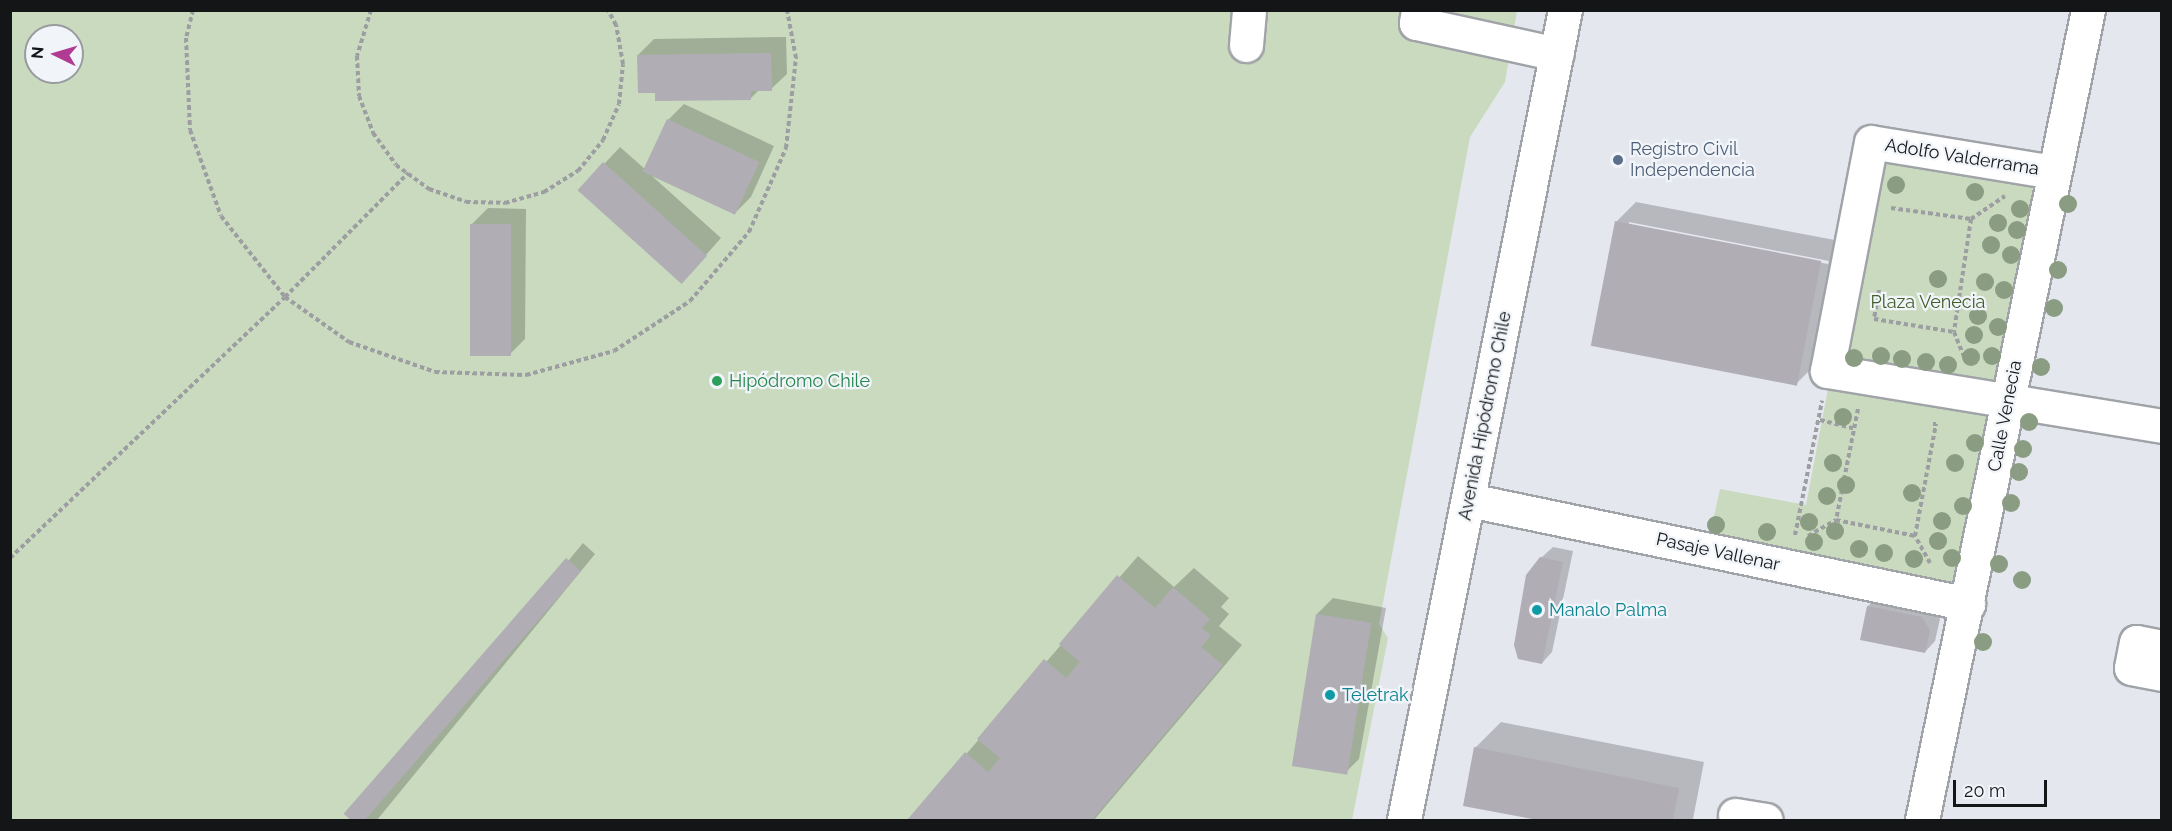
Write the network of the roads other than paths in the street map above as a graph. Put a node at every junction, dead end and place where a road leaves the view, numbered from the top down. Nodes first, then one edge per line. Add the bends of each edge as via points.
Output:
1 (1249, 10) edge
2 (1418, 10) edge
3 (1565, 10) edge
4 (2088, 10) edge
5 (1246, 45) dead end
6 (1557, 54) junction
7 (2054, 172) junction
8 (2008, 403) junction
9 (2162, 426) edge
10 (1469, 500) junction
11 (1968, 604) junction
12 (2162, 647) edge
13 (2162, 674) edge
14 (1404, 820) edge
15 (1922, 820) edge

1 - 5 street
2 - 6 street via 1416,23
3 - 6 street, Avenida Hipódromo Chile
4 - 7 street, Calle Venecia
6 - 10 street, Avenida Hipódromo Chile
7 - 8 street, Calle Venecia
7 - 8 street, Adolfo Valderrama via 1871,142 1827,371
8 - 9 street
8 - 11 street, Calle Venecia
10 - 11 street, Pasaje Vallenar
10 - 14 street, Avenida Hipódromo Chile
11 - 15 street, Calle Venecia
12 - 13 street via 2136,642 2131,668

